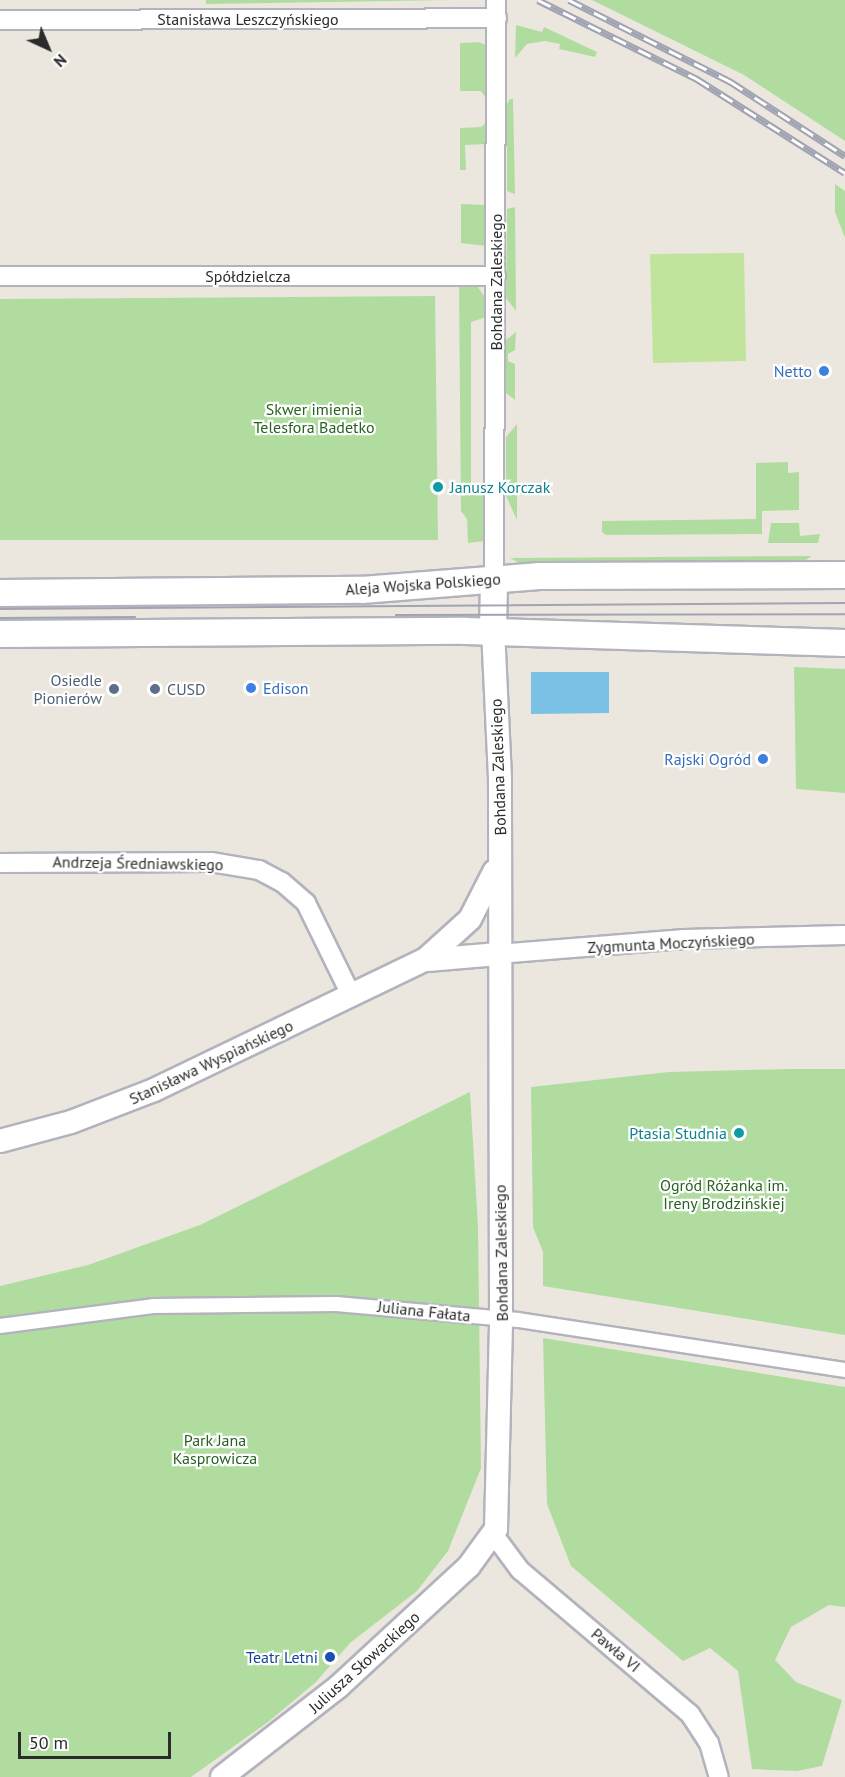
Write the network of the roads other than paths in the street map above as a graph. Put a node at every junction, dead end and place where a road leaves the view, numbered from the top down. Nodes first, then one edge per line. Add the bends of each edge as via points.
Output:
1 (496, 9) edge
2 (0, 20) edge
3 (0, 276) edge
4 (496, 276) junction
5 (845, 575) edge
6 (494, 579) junction
7 (0, 593) edge
8 (493, 632) junction
9 (0, 634) edge
10 (845, 643) edge
11 (500, 856) junction
12 (0, 863) edge
13 (845, 936) edge
14 (498, 954) junction
15 (415, 964) junction
16 (351, 995) junction
17 (0, 1141) edge
18 (501, 1318) junction
19 (0, 1326) edge
20 (845, 1370) edge
21 (494, 1535) junction
22 (222, 1777) edge
23 (719, 1777) edge

1 - 2 street, Stanisława Leszczyńskiego
1 - 4 street, Bohdana Zaleskiego
3 - 4 street, Spółdzielcza
4 - 6 street, Bohdana Zaleskiego
5 - 6 main road, Aleja Wojska Polskiego
6 - 7 main road, Aleja Wojska Polskiego via 313,591
6 - 8 main road, Bohdana Zaleskiego
8 - 9 main road
8 - 10 main road
8 - 11 street, Bohdana Zaleskiego
11 - 14 street, Bohdana Zaleskiego
11 - 15 street, Stanisława Wyspiańskiego via 485,896 470,919 444,946
12 - 16 street, Andrzeja Średniawskiego via 211,862 259,870 282,882 306,903
13 - 14 street, Zygmunta Moczyńskiego via 684,939
14 - 15 street, Stanisława Wyspiańskiego via 448,956
14 - 18 street, Bohdana Zaleskiego
15 - 16 street, Stanisława Wyspiańskiego
16 - 17 street, Stanisława Wyspiańskiego via 138,1097
18 - 19 street, Juliana Fałata via 336,1304 232,1303 153,1306
18 - 20 street, Juliana Fałata
18 - 21 street, Bohdana Zaleskiego via 500,1471
21 - 22 street, Juliusza Słowackiego via 469,1566 338,1687
21 - 23 street, Pawła VI via 520,1570 690,1714 709,1743

